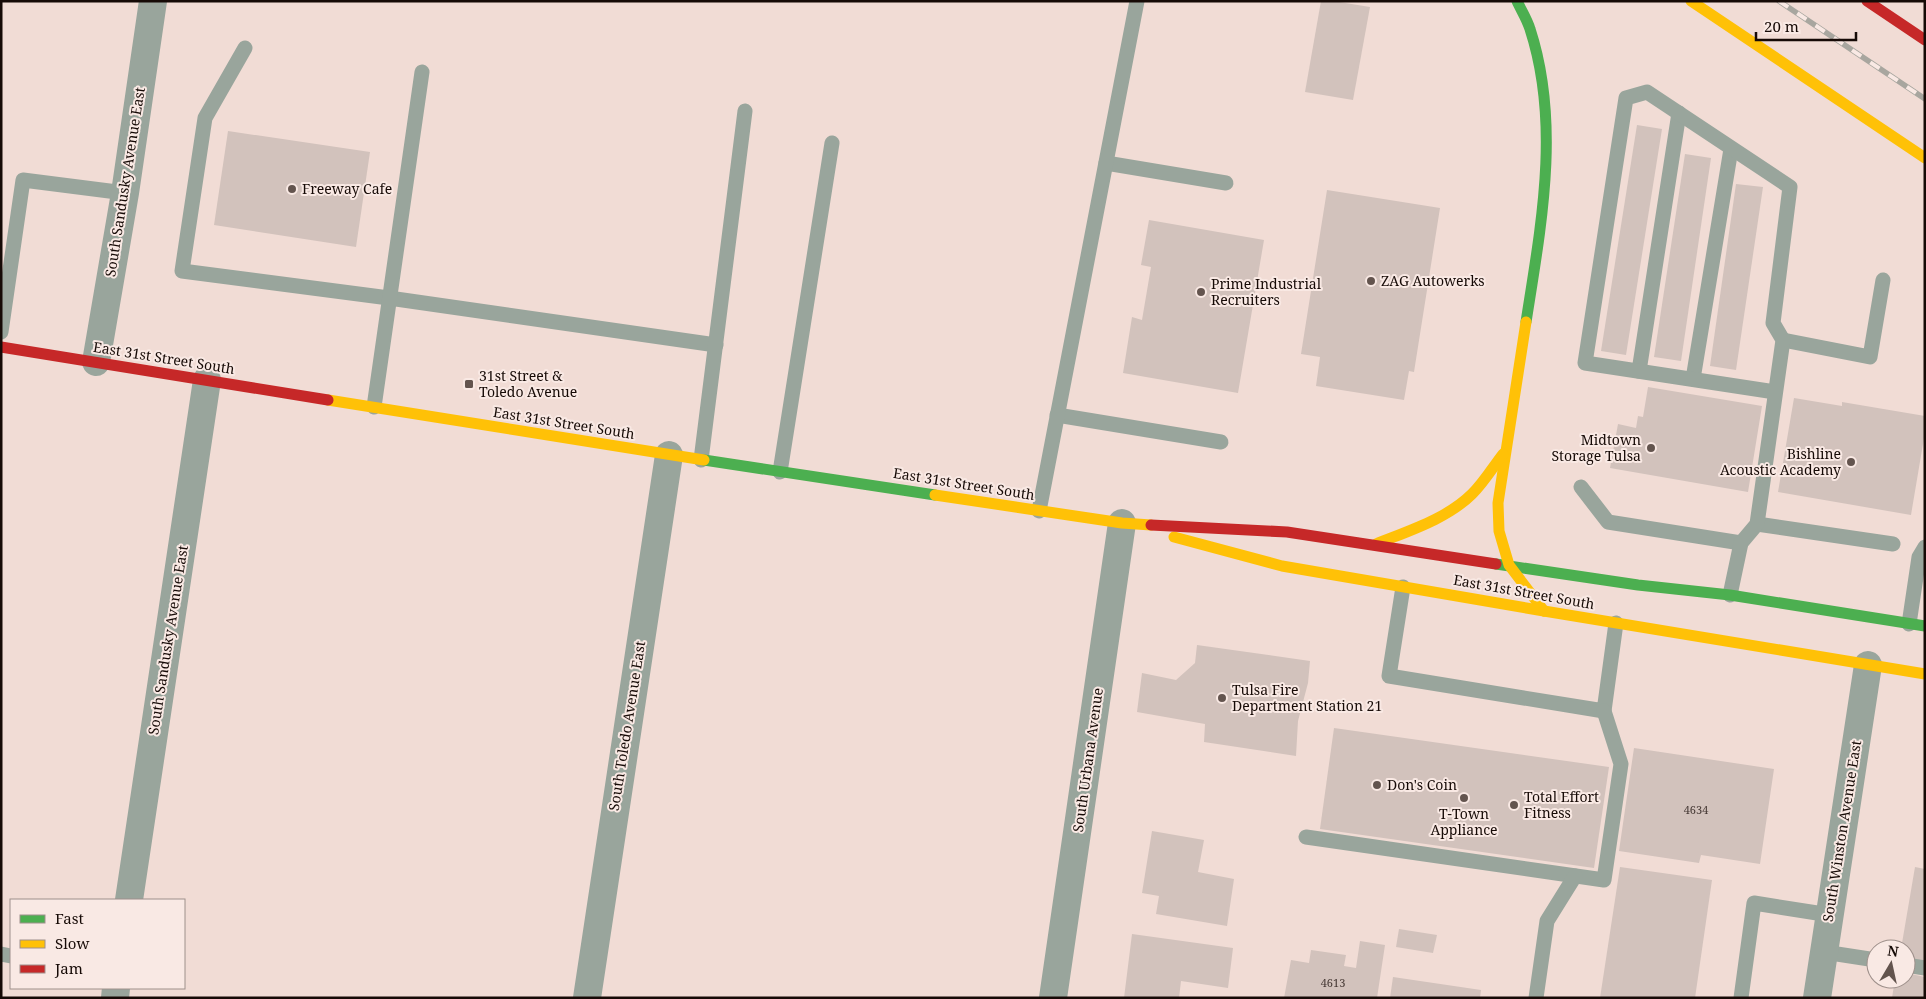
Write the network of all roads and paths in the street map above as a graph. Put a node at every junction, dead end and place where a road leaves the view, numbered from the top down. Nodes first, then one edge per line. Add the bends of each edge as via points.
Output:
1 (153, 1) edge
2 (1136, 1) edge
3 (1517, 1) edge
4 (1691, 1) edge
5 (1867, 1) edge
6 (1925, 40) edge
7 (245, 48) dead end
8 (422, 72) dead end
9 (744, 111) dead end
10 (1679, 113) junction
11 (832, 143) dead end
12 (1731, 149) junction
13 (1925, 158) edge
14 (1106, 163) junction
15 (1226, 184) dead end
16 (125, 193) junction
17 (6, 257) edge
18 (1883, 280) dead end
19 (389, 298) junction
20 (1, 332) edge
21 (1783, 340) junction
22 (716, 346) junction
23 (1, 347) edge
24 (96, 362) junction
25 (1639, 371) junction
26 (1693, 379) junction
27 (206, 380) junction
28 (1776, 392) junction
29 (374, 407) junction
30 (1057, 415) junction
31 (1221, 442) dead end
32 (1504, 453) junction
33 (669, 455) junction
34 (701, 460) junction
35 (780, 472) junction
36 (1581, 486) dead end
37 (1039, 511) junction
38 (1122, 523) junction
39 (1757, 524) junction
40 (1741, 543) junction
41 (1376, 544) junction
42 (1893, 544) dead end
43 (1923, 554) edge
44 (1509, 565) junction
45 (1403, 587) junction
46 (1730, 595) junction
47 (1544, 611) junction
48 (1616, 623) junction
49 (1909, 624) junction
50 (1925, 626) edge
51 (1868, 665) junction
52 (1925, 674) edge
53 (1604, 711) junction
54 (1306, 837) dead end
55 (1575, 876) junction
56 (129, 899) edge
57 (1830, 914) junction
58 (1824, 952) junction
59 (1866, 958) edge
60 (587, 998) edge
61 (1053, 998) edge
62 (1536, 998) edge
63 (1741, 998) edge
64 (1817, 998) edge

1 - 16 street, South Sandusky Avenue East
2 - 14 lane
3 - 32 main road via 1530,28 1539,66 1547,160 1544,203
4 - 13 main road
5 - 6 main road
7 - 19 lane via 205,118 182,270
8 - 19 lane
9 - 22 lane
10 - 12 lane
10 - 25 lane
10 - 25 lane via 1647,92 1626,98 1585,363
11 - 35 lane
12 - 21 lane via 1790,187 1773,323
12 - 26 lane
14 - 15 lane
14 - 30 lane
16 - 17 lane via 23,180
16 - 24 street, South Sandusky Avenue East
17 - 20 lane
18 - 21 lane via 1870,357
19 - 22 lane
19 - 29 lane
21 - 28 lane
22 - 34 lane
23 - 24 main road, East 31st Street South
24 - 27 main road, East 31st Street South
25 - 26 lane
26 - 28 lane
27 - 29 main road, East 31st Street South
27 - 56 street, South Sandusky Avenue East
28 - 39 lane
29 - 33 main road, East 31st Street South
30 - 31 lane
30 - 37 lane
32 - 41 main road via 1463,502
32 - 44 main road via 1498,503 1499,532
33 - 34 main road, East 31st Street South
33 - 60 street, South Toledo Avenue East
34 - 35 main road, East 31st Street South
35 - 37 main road, East 31st Street South
36 - 40 lane via 1608,522
37 - 38 main road, East 31st Street South
38 - 41 main road, East 31st Street South via 1287,532
38 - 45 main road, East 31st Street South via 1282,566
38 - 61 street, South Urbana Avenue
39 - 40 lane
39 - 42 lane
40 - 46 lane
41 - 44 main road, East 31st Street South
43 - 49 lane
44 - 46 main road, East 31st Street South
44 - 47 main road
45 - 47 main road, East 31st Street South
45 - 53 lane via 1389,676
46 - 49 main road, East 31st Street South
47 - 48 main road, East 31st Street South
48 - 51 main road, East 31st Street South
48 - 53 lane
49 - 50 main road, East 31st Street South
51 - 52 main road, East 31st Street South
51 - 57 street, South Winston Avenue East
53 - 55 lane via 1620,764 1604,880
54 - 55 lane
55 - 62 lane via 1547,921
57 - 58 street, South Winston Avenue East
57 - 63 lane via 1754,903
58 - 59 lane
58 - 64 street, South Winston Avenue East

